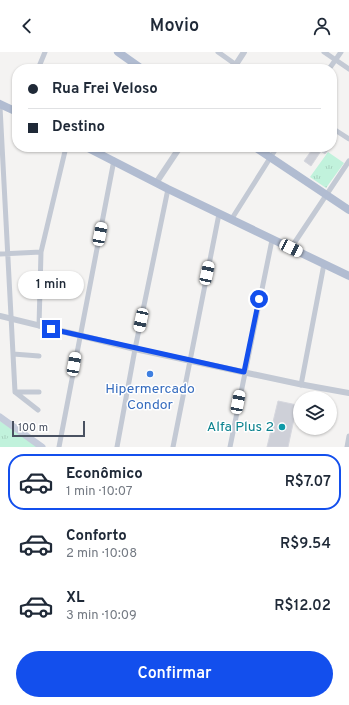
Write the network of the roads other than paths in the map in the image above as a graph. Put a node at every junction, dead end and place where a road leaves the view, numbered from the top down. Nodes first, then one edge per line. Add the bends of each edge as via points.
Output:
1 (45, 52) edge
2 (118, 52) edge
3 (218, 52) edge
4 (244, 52) edge
5 (324, 52) edge
6 (341, 52) edge
7 (336, 60) junction
8 (40, 64) edge
9 (135, 64) edge
10 (231, 64) edge
11 (236, 64) edge
12 (333, 64) edge
13 (349, 69) edge
14 (0, 104) edge
15 (0, 107) edge
16 (12, 110) edge
17 (337, 131) edge
18 (349, 139) edge
19 (65, 152) edge
20 (97, 152) edge
21 (177, 152) edge
22 (262, 152) edge
23 (274, 152) edge
24 (270, 157) junction
25 (114, 160) junction
26 (349, 161) edge
27 (3, 180) edge
28 (156, 183) junction
29 (168, 189) junction
30 (326, 194) junction
31 (349, 210) edge
32 (219, 214) junction
33 (231, 220) junction
34 (272, 240) junction
35 (291, 248) junction
36 (41, 252) junction
37 (0, 254) edge
38 (8, 254) junction
39 (324, 264) junction
40 (349, 276) edge
41 (0, 316) edge
42 (11, 318) junction
43 (39, 326) junction
44 (80, 337) junction
45 (135, 349) junction
46 (13, 354) junction
47 (40, 356) dead end
48 (190, 361) junction
49 (244, 372) junction
50 (301, 385) junction
51 (15, 392) junction
52 (39, 392) dead end
53 (349, 393) edge
54 (38, 410) dead end
55 (0, 417) edge
56 (349, 436) edge
57 (42, 447) edge
58 (60, 447) edge
59 (117, 447) edge
60 (173, 447) edge
61 (230, 447) edge
62 (347, 447) edge

1 - 8 street
2 - 9 main road
3 - 10 street
4 - 11 street
5 - 7 street
6 - 7 street
7 - 12 street
7 - 13 street
14 - 16 main road
15 - 27 street
17 - 18 street
19 - 36 street
20 - 25 main road
21 - 28 street
22 - 24 main road
23 - 24 street
24 - 30 main road
24 - 33 street
25 - 28 main road
25 - 44 street
26 - 30 street
27 - 38 street
28 - 29 main road
29 - 32 main road
29 - 45 street
30 - 31 main road
30 - 35 street
32 - 33 main road
32 - 48 street
33 - 34 main road
34 - 35 main road
34 - 49 street
35 - 39 main road
36 - 38 street
36 - 43 street
37 - 38 street
38 - 42 street
39 - 40 main road
39 - 50 street
41 - 42 street
42 - 43 street
42 - 46 street
43 - 44 street
44 - 45 street
44 - 58 street
45 - 48 street
45 - 59 street
46 - 47 street
46 - 51 street
48 - 49 street
48 - 60 street
49 - 50 street
49 - 61 street
50 - 53 street
51 - 52 street
51 - 54 street
55 - 57 main road
56 - 62 street

